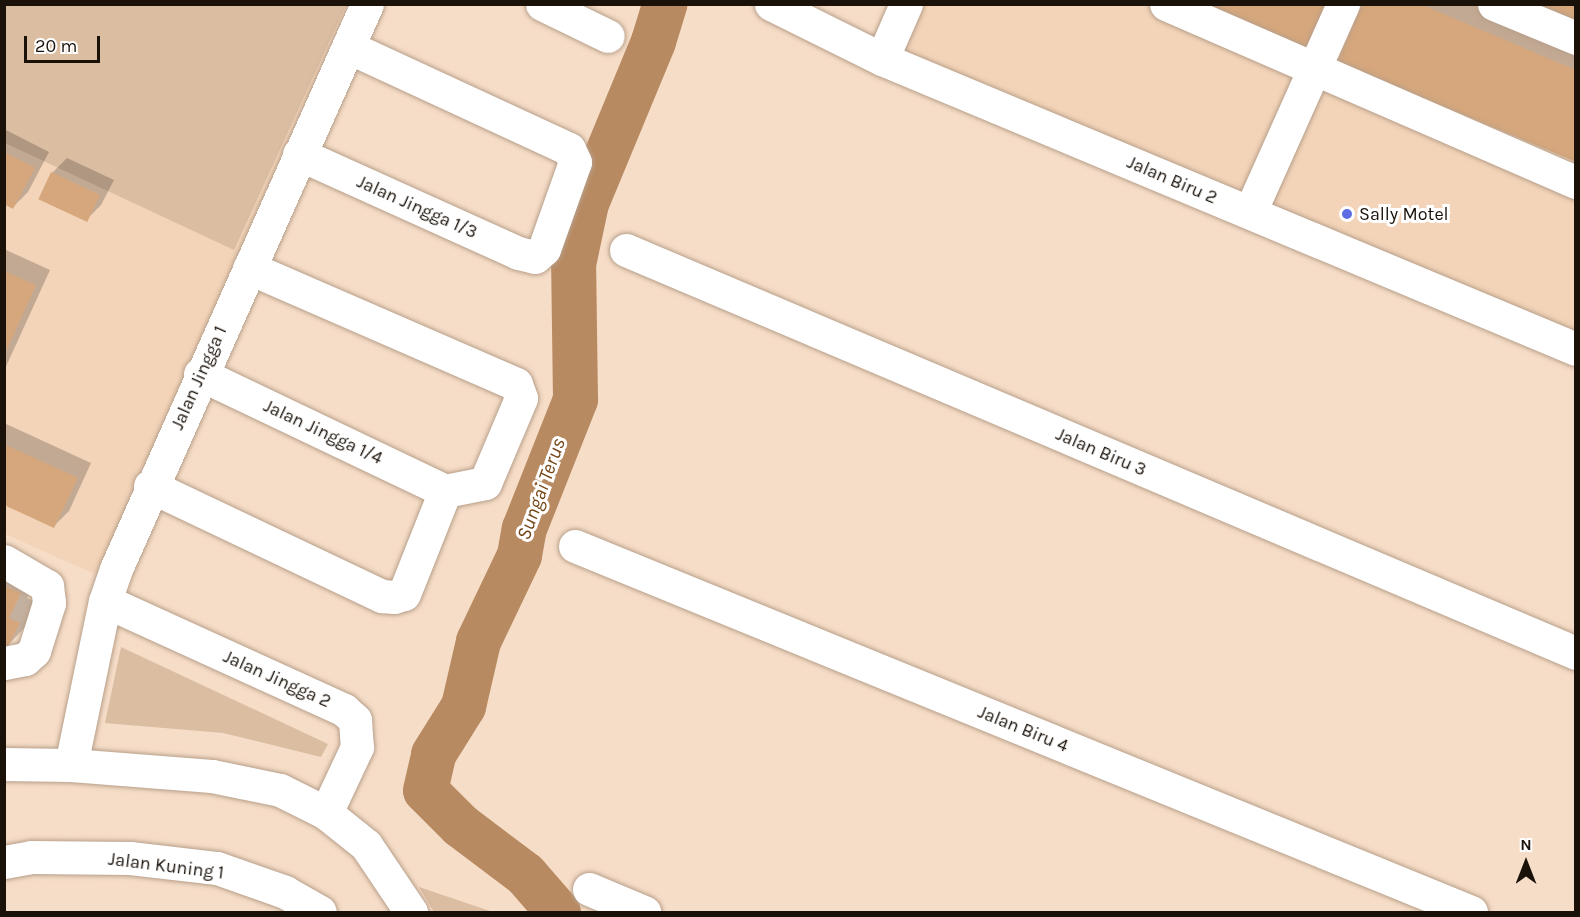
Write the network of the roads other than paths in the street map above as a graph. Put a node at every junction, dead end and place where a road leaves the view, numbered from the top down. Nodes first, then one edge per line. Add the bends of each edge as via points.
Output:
1 (367, 4) edge
2 (542, 4) edge
3 (771, 4) edge
4 (906, 4) edge
5 (1166, 4) edge
6 (1343, 4) edge
7 (1494, 4) edge
8 (608, 36) dead end
9 (1575, 38) edge
10 (348, 47) junction
11 (882, 60) junction
12 (1313, 68) junction
13 (299, 154) junction
14 (1575, 182) edge
15 (1250, 212) junction
16 (626, 250) dead end
17 (249, 268) junction
18 (1575, 349) edge
19 (200, 374) junction
20 (150, 486) junction
21 (445, 491) junction
22 (575, 546) dead end
23 (4, 561) edge
24 (105, 601) junction
25 (1575, 653) edge
26 (4, 663) edge
27 (4, 765) edge
28 (71, 765) junction
29 (326, 813) junction
30 (4, 862) edge
31 (589, 889) dead end
32 (320, 912) edge
33 (411, 912) edge
34 (644, 912) edge
35 (1471, 912) edge

1 - 10 street, Jalan Jingga 1
2 - 8 street
3 - 11 street, Jalan Biru 2
4 - 11 street
5 - 12 street
6 - 12 street
7 - 9 street
10 - 13 street, Jalan Jingga 1
10 - 13 street, Jalan Jingga 1/3 via 573,154 575,162 544,249 535,257 518,253
11 - 15 street, Jalan Biru 2
12 - 14 street
12 - 15 street
13 - 17 street, Jalan Jingga 1
15 - 18 street, Jalan Biru 2
16 - 25 street, Jalan Biru 3
17 - 19 street, Jalan Jingga 1
17 - 21 street via 516,384 521,398 485,483
19 - 20 street, Jalan Jingga 1
19 - 21 street, Jalan Jingga 1/4
20 - 21 street via 382,596 394,597 404,594
20 - 24 street, Jalan Jingga 1
22 - 35 street, Jalan Biru 4
23 - 26 street via 47,586 49,603 34,651 25,659
24 - 28 street, Jalan Jingga 1
24 - 29 street, Jalan Jingga 2 via 344,710 356,720 357,747
27 - 28 street
28 - 29 street via 212,776 280,790
29 - 33 street via 366,845
30 - 32 street, Jalan Kuning 1 via 31,857 130,858 217,868 285,892
31 - 34 street

